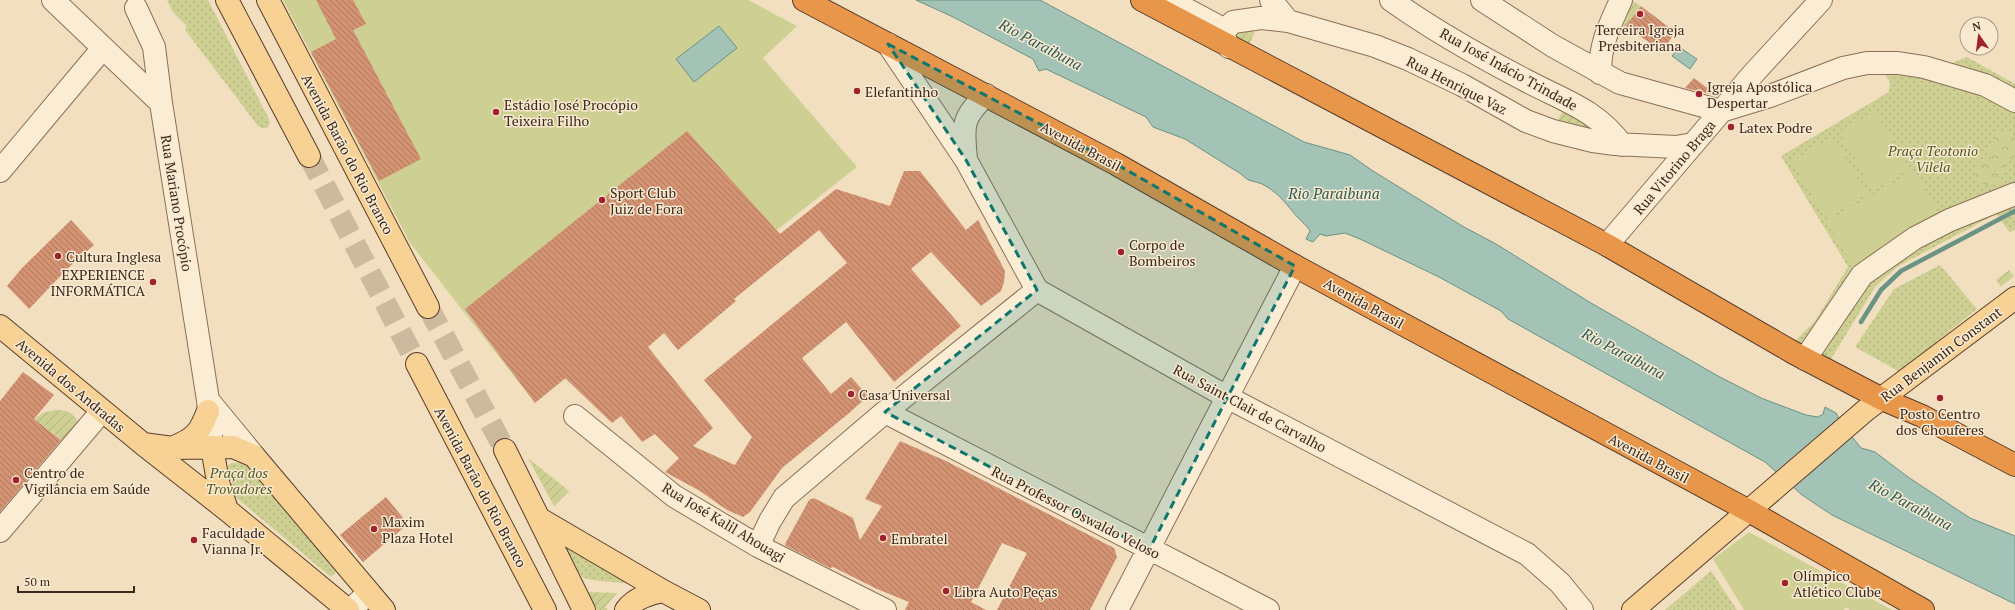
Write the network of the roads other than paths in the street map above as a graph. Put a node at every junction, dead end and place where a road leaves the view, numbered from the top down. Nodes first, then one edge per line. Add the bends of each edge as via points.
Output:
1 (53, 0) edge
2 (227, 0) edge
3 (268, 0) edge
4 (804, 0) edge
5 (1142, 0) edge
6 (1169, 0) edge
7 (1271, 0) edge
8 (1391, 0) edge
9 (1482, 0) edge
10 (1621, 0) edge
11 (1821, 0) edge
12 (136, 8) dead end
13 (1288, 21) junction
14 (1227, 38) junction
15 (888, 44) junction
16 (154, 47) junction
17 (103, 48) junction
18 (126, 68) junction
19 (1600, 73) junction
20 (986, 95) junction
21 (2015, 101) edge
22 (161, 103) junction
23 (1721, 111) junction
24 (1693, 144) junction
25 (1622, 145) junction
26 (309, 156) tunnel mouth
27 (966, 160) junction
28 (0, 171) edge
29 (2015, 194) edge
30 (1607, 245) junction
31 (1295, 266) junction
32 (1037, 290) junction
33 (2015, 298) edge
34 (428, 307) tunnel mouth
35 (0, 326) edge
36 (1805, 359) junction
37 (417, 364) tunnel mouth
38 (1227, 397) junction
39 (1874, 405) junction
40 (208, 406) junction
41 (102, 411) junction
42 (885, 412) junction
43 (575, 416) dead end
44 (143, 444) junction
45 (212, 447) junction
46 (173, 448) junction
47 (505, 450) tunnel mouth
48 (254, 456) junction
49 (2015, 465) edge
50 (227, 510) junction
51 (1749, 511) junction
52 (540, 519) junction
53 (0, 532) edge
54 (758, 546) junction
55 (1149, 550) junction
56 (663, 591) junction
57 (370, 593) junction
58 (349, 610) edge
59 (384, 610) edge
60 (545, 610) edge
61 (584, 610) edge
62 (626, 610) edge
63 (699, 610) edge
64 (885, 610) edge
65 (1117, 610) edge
66 (1268, 610) edge
67 (1582, 610) edge
68 (1633, 610) edge
69 (1923, 610) edge

1 - 17 street
2 - 26 main road
3 - 34 main road, Avenida Barão do Rio Branco
4 - 15 highway, Avenida Brasil
5 - 14 highway
6 - 14 street
7 - 13 street
8 - 25 street, Rua José Inácio Trindade via 1457,42 1606,124
9 - 19 street
10 - 19 street via 1602,42
11 - 23 street, Rua Vitorino Braga
12 - 16 street, Rua Mariano Procópio
13 - 14 street, Rua Henrique Vaz via 1261,18 1234,22
13 - 25 street, Rua Henrique Vaz via 1375,46 1408,59 1526,121 1552,131
14 - 30 highway via 1334,100
15 - 20 highway, Avenida Brasil
15 - 27 street
16 - 18 street
16 - 22 street, Rua Mariano Procópio
17 - 18 street
17 - 28 street
18 - 22 street
19 - 23 street via 1620,83
20 - 27 street via 970,111 964,129
20 - 31 highway, Avenida Brasil via 1116,164
21 - 23 street via 1984,86 1924,68 1898,63 1867,63 1843,68 1770,96
22 - 40 street, Rua Mariano Procópio
23 - 24 street, Rua Vitorino Braga
24 - 25 street, Rua Henrique Vaz via 1676,147
24 - 30 street, Rua Vitorino Braga
27 - 32 street
29 - 36 street via 1950,220 1915,238 1862,275
30 - 36 highway
31 - 38 street
31 - 51 highway, Avenida Brasil
32 - 38 street, Rua Saint Clair de Carvalho
32 - 42 street
33 - 39 main road, Rua Benjamin Constant
35 - 41 main road, Avenida dos Andradas
36 - 39 highway
37 - 60 main road, Avenida Barão do Rio Branco
38 - 55 street
38 - 67 street, Rua Saint Clair de Carvalho via 1527,554 1560,583
39 - 49 highway via 1922,416
39 - 51 main road, Rua Benjamin Constant
40 - 45 street, Rua Mariano Procópio
40 - 46 main road via 201,430 189,441
40 - 48 street
41 - 44 main road, Avenida dos Andradas
41 - 53 street
42 - 54 street via 784,498
42 - 55 street, Rua Professor Oswaldo Veloso
43 - 54 street, Rua José Kalil Ahouagi via 674,496
44 - 46 main road
44 - 50 main road, Avenida dos Andradas
45 - 46 main road
45 - 48 main road via 233,447
45 - 50 main road via 218,482
47 - 52 main road
48 - 57 main road
50 - 58 main road, Avenida dos Andradas
51 - 68 main road
51 - 69 highway, Avenida Brasil
52 - 56 main road
52 - 61 main road
54 - 64 street, Rua José Kalil Ahouagi
55 - 65 street
55 - 66 street, Rua Professor Oswaldo Veloso
56 - 62 main road via 638,599
56 - 63 main road
57 - 58 street
57 - 59 main road

